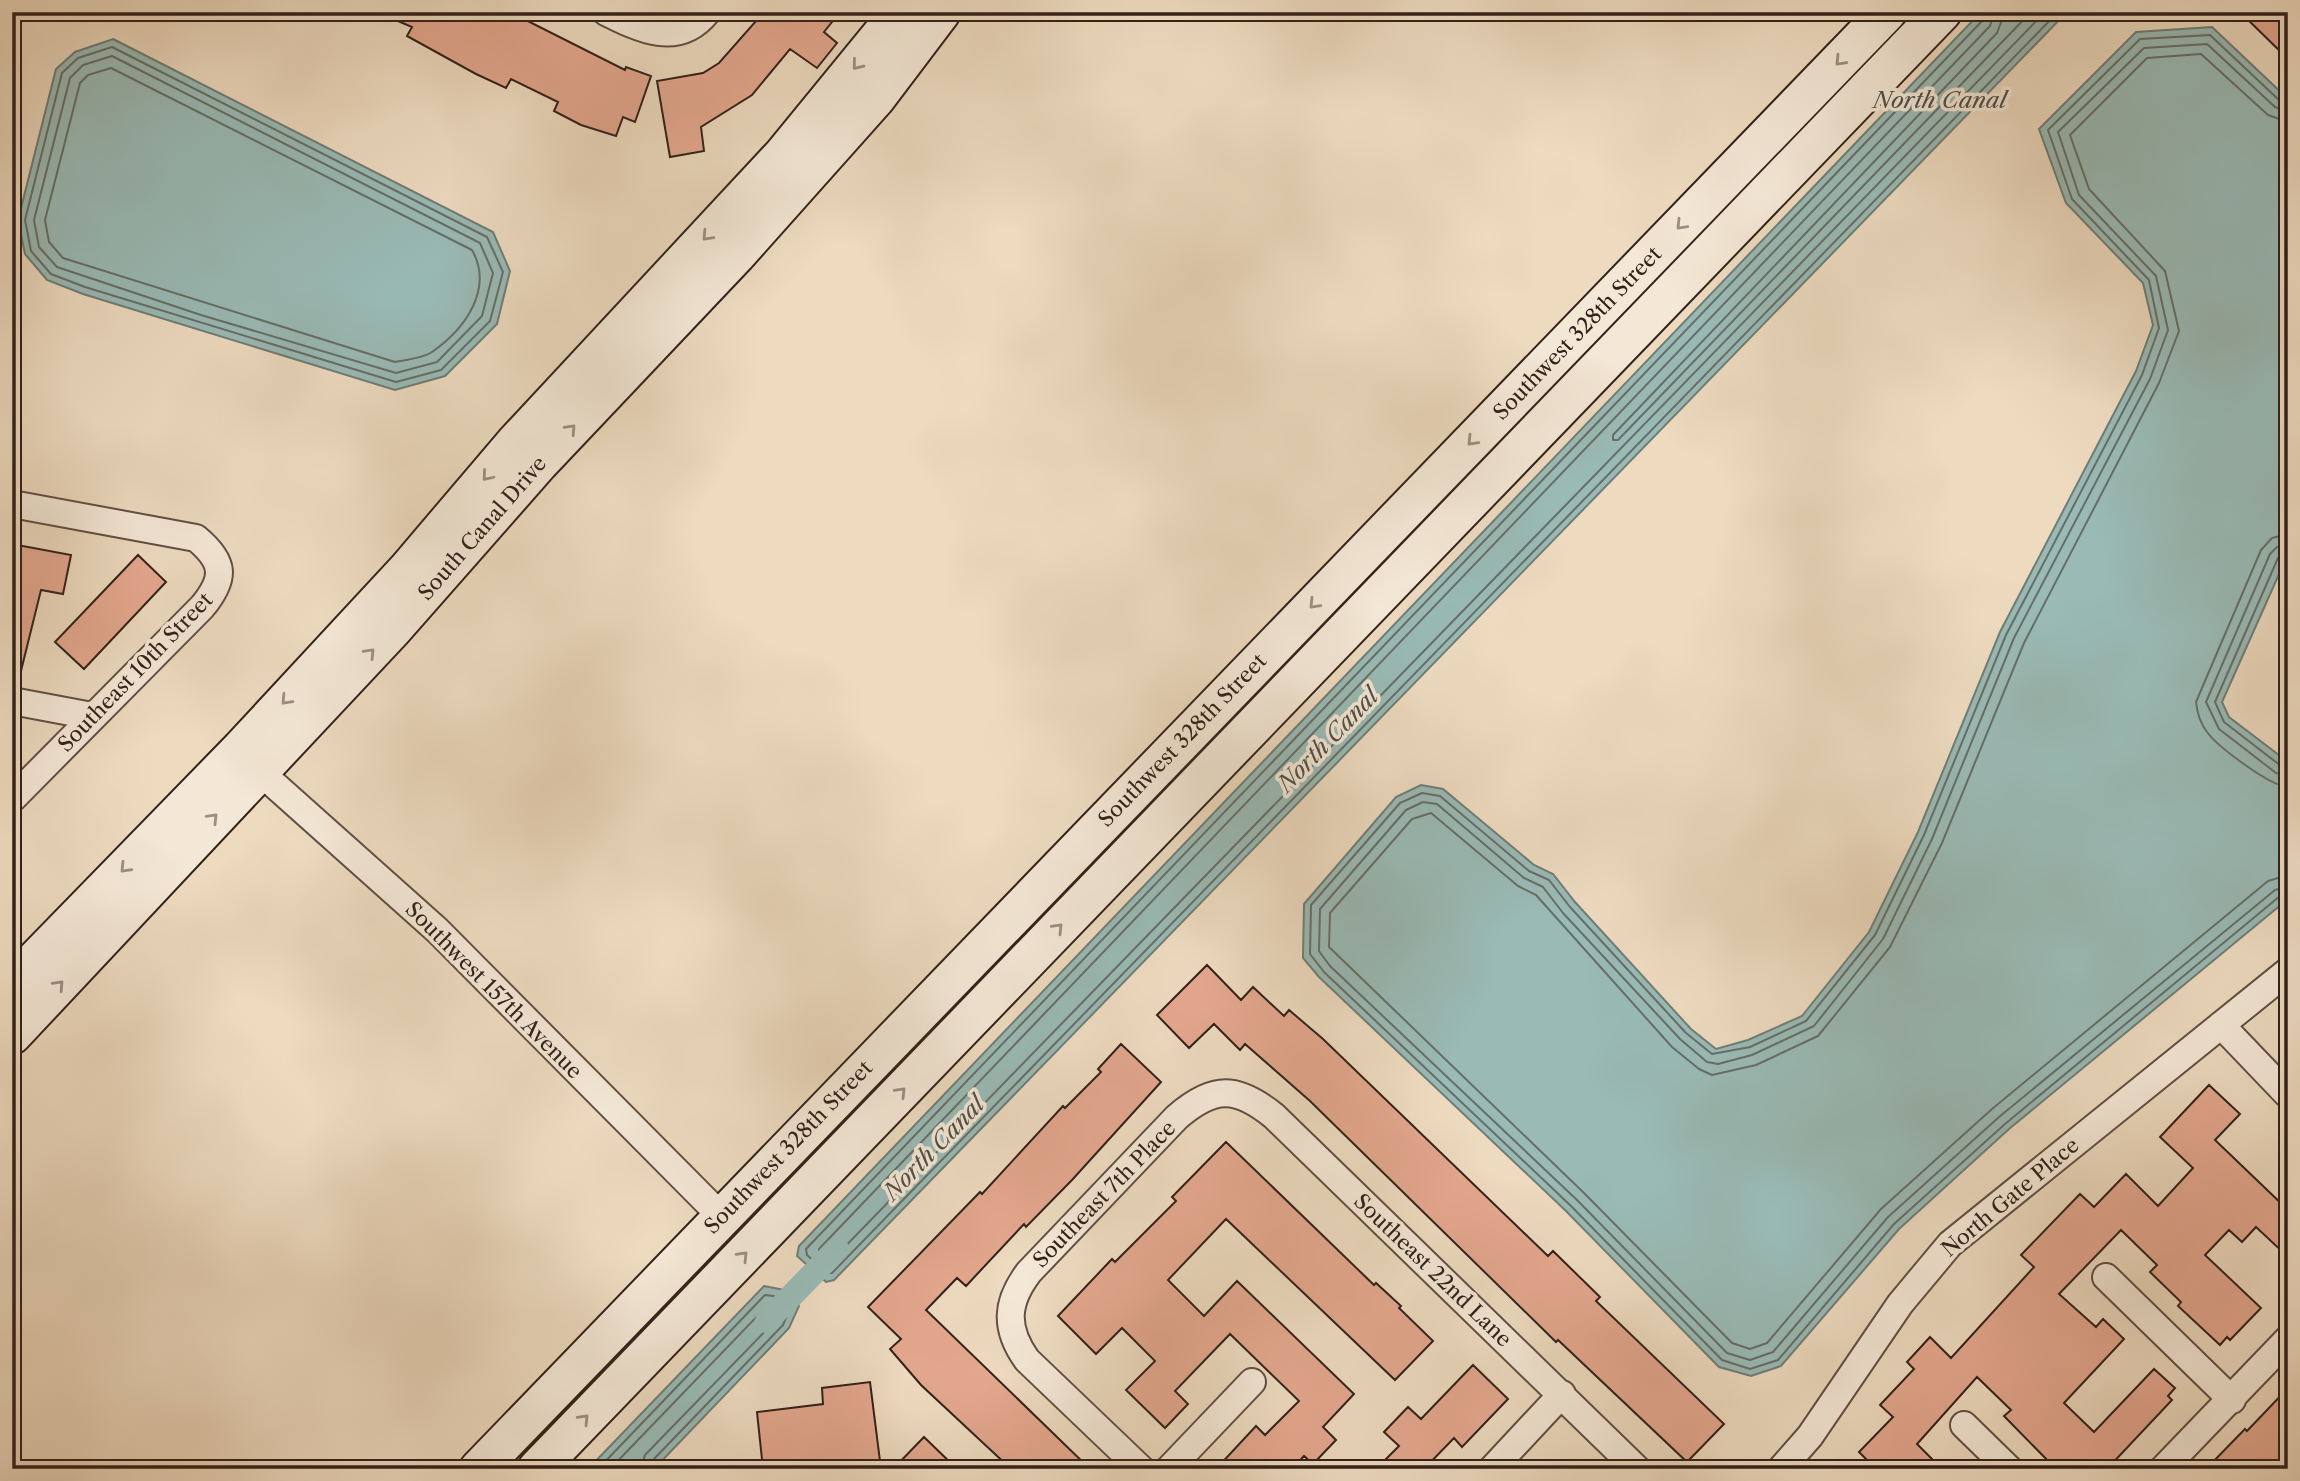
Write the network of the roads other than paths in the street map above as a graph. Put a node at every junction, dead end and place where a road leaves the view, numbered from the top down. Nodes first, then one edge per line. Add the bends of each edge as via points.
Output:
1 (606, 12) edge
2 (708, 12) edge
3 (900, 12) edge
4 (941, 12) edge
5 (1887, 12) edge
6 (1942, 12) edge
7 (12, 504) edge
8 (12, 701) edge
9 (92, 716) junction
10 (259, 771) junction
11 (12, 799) edge
12 (2288, 971) edge
13 (12, 984) edge
14 (2221, 1025) junction
15 (12, 1035) edge
16 (1217, 1093) joint
17 (2288, 1095) edge
18 (721, 1216) junction
19 (2106, 1277) dead end
20 (2288, 1339) edge
21 (1252, 1382) dead end
22 (1562, 1394) junction
23 (2232, 1399) junction
24 (1964, 1425) dead end
25 (479, 1469) edge
26 (537, 1469) edge
27 (1141, 1469) edge
28 (1169, 1469) edge
29 (1492, 1469) edge
30 (1637, 1469) edge
31 (1782, 1469) edge
32 (2008, 1469) edge
33 (2163, 1469) edge

1 - 2 street via 646,31 682,32
3 -> 13 street, South Canal Drive via 783,155 514,443 407,570
10 -> 4 street, South Canal Drive via 753,235 876,98
5 -> 18 street, Southwest 328th Street
26 -> 6 street, Southwest 328th Street
7 - 9 street, Southeast 10th Street via 196,538 217,562 216,590
8 - 9 street
9 - 11 street, Southeast 10th Street
15 -> 10 street, South Canal Drive
10 - 18 street, Southwest 157th Avenue via 437,930
12 - 14 street, North Gate Place
14 - 17 street
14 - 31 street, North Gate Place via 1950,1244 1900,1304
16 - 22 street, Southeast 22nd Lane via 1244,1096 1275,1116
16 - 27 street, Southeast 7th Place via 1195,1102 1177,1117 1046,1254 1022,1282 1009,1312 1014,1340 1027,1360
18 - 25 street, Southwest 328th Street
19 - 23 street
20 - 23 street
21 - 28 street
22 - 29 street
22 - 30 street, Southeast 22nd Lane
23 - 33 street
24 - 32 street

